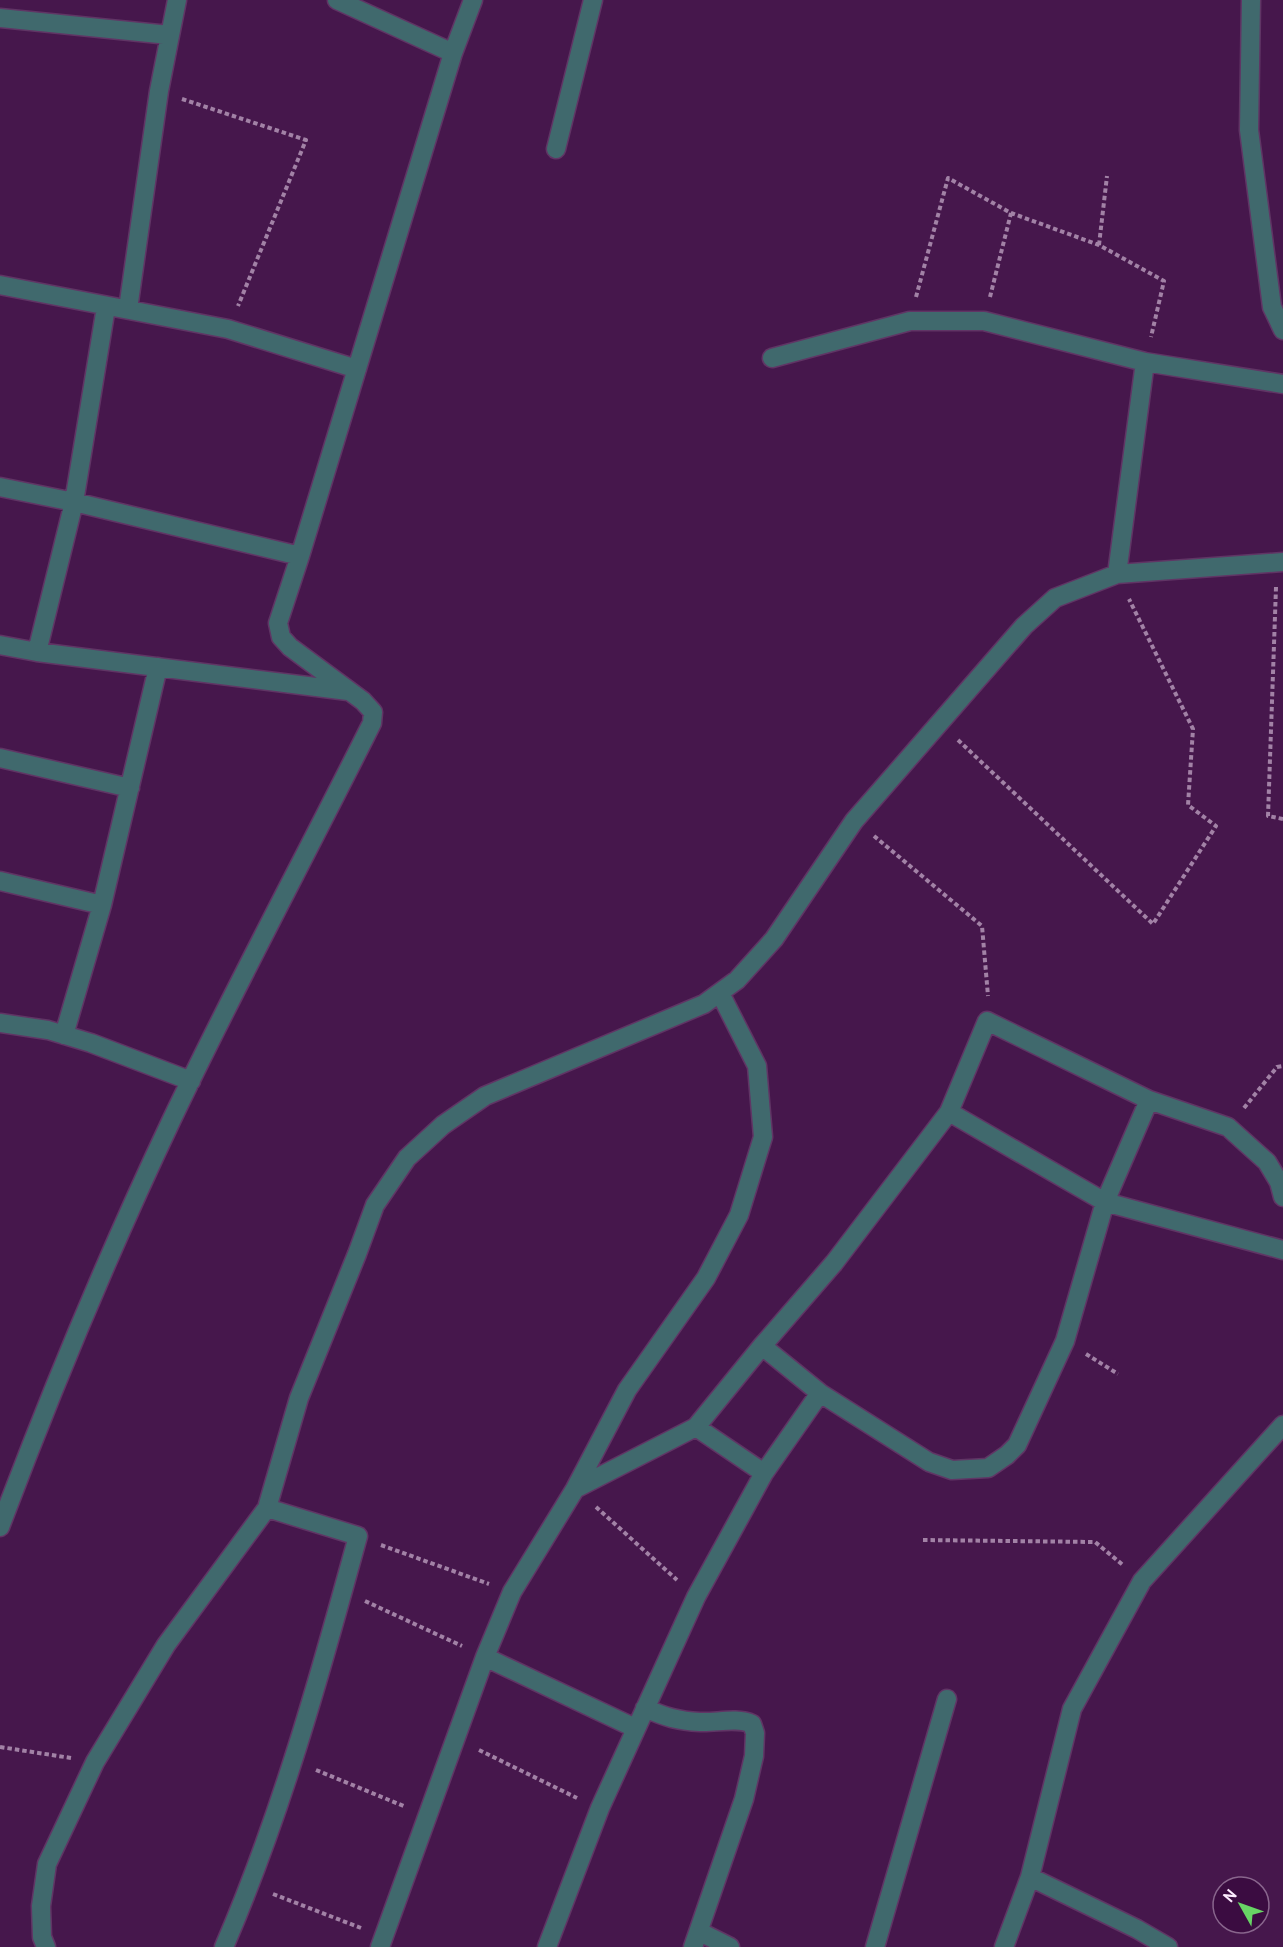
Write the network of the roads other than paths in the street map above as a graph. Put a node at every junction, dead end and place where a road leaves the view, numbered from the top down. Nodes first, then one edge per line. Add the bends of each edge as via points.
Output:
1 (177, 0) edge
2 (337, 0) edge
3 (473, 0) edge
4 (593, 0) edge
5 (1251, 0) edge
6 (0, 18) edge
7 (169, 35) junction
8 (453, 53) junction
9 (556, 149) dead end
10 (0, 285) edge
11 (106, 307) junction
12 (128, 309) junction
13 (1283, 330) edge
14 (772, 358) dead end
15 (1145, 362) junction
16 (357, 369) junction
17 (1283, 384) edge
18 (0, 488) edge
19 (74, 502) junction
20 (300, 556) junction
21 (1280, 562) edge
22 (1117, 574) junction
23 (0, 645) edge
24 (37, 651) junction
25 (158, 667) junction
26 (352, 692) junction
27 (0, 758) edge
28 (130, 788) junction
29 (0, 881) edge
30 (102, 905) junction
31 (720, 993) junction
32 (0, 1023) edge
33 (63, 1035) junction
34 (191, 1081) junction
35 (1149, 1100) junction
36 (949, 1112) junction
37 (1283, 1197) edge
38 (1105, 1202) junction
39 (1283, 1250) edge
40 (762, 1346) junction
41 (820, 1393) junction
42 (1283, 1425) edge
43 (696, 1427) junction
44 (764, 1473) junction
45 (575, 1489) junction
46 (267, 1508) junction
47 (0, 1527) edge
48 (485, 1657) junction
49 (947, 1699) dead end
50 (645, 1708) junction
51 (635, 1728) junction
52 (1030, 1876) junction
53 (696, 1940) edge
54 (382, 1942) edge
55 (46, 1947) edge
56 (224, 1947) edge
57 (547, 1947) edge
58 (730, 1947) edge
59 (875, 1947) edge
60 (1004, 1947) edge
61 (1168, 1947) edge

1 - 7 street
2 - 8 street
3 - 8 street
4 - 9 street
5 - 13 street via 1249,130 1272,307
6 - 7 street
7 - 12 street
8 - 16 street
10 - 11 street
11 - 12 street
11 - 19 street
12 - 16 street via 228,329
14 - 15 street via 910,321 984,321
15 - 17 street
15 - 22 street
16 - 20 street
18 - 19 street
19 - 20 street
19 - 24 street
20 - 26 street via 278,623 281,637 308,663
21 - 22 street
22 - 31 street via 1055,598 1024,626 855,820 774,939
23 - 24 street
24 - 25 street
25 - 26 street
25 - 28 street
26 - 34 street via 373,712 372,723
27 - 28 street
28 - 30 street
29 - 30 street
30 - 33 street
31 - 45 street via 757,1066 763,1137 739,1215 706,1278 627,1390
31 - 46 street via 704,1004 486,1096 443,1125 407,1158 375,1205 299,1398
32 - 33 street
33 - 34 street
34 - 47 street via 104,1269 34,1434
35 - 36 street via 987,1021
35 - 37 street via 1228,1127 1267,1162
35 - 38 street
36 - 38 street
36 - 40 street via 834,1263
38 - 39 street
38 - 41 street via 1065,1341 1017,1445 988,1468 952,1470 929,1462
40 - 41 street
40 - 43 street
41 - 44 street
42 - 52 street via 1142,1581 1072,1709
43 - 44 street
43 - 45 street
44 - 50 street via 696,1597
45 - 48 street via 512,1592
46 - 55 street via 166,1645 95,1762 46,1864 41,1906
46 - 56 street via 358,1536 293,1761 251,1885
48 - 51 street
48 - 54 street
49 - 59 street
50 - 51 street
50 - 53 street via 668,1719 744,1720 752,1724 754,1733 754,1756 744,1799
51 - 57 street
52 - 60 street
52 - 61 street
53 - 58 street

